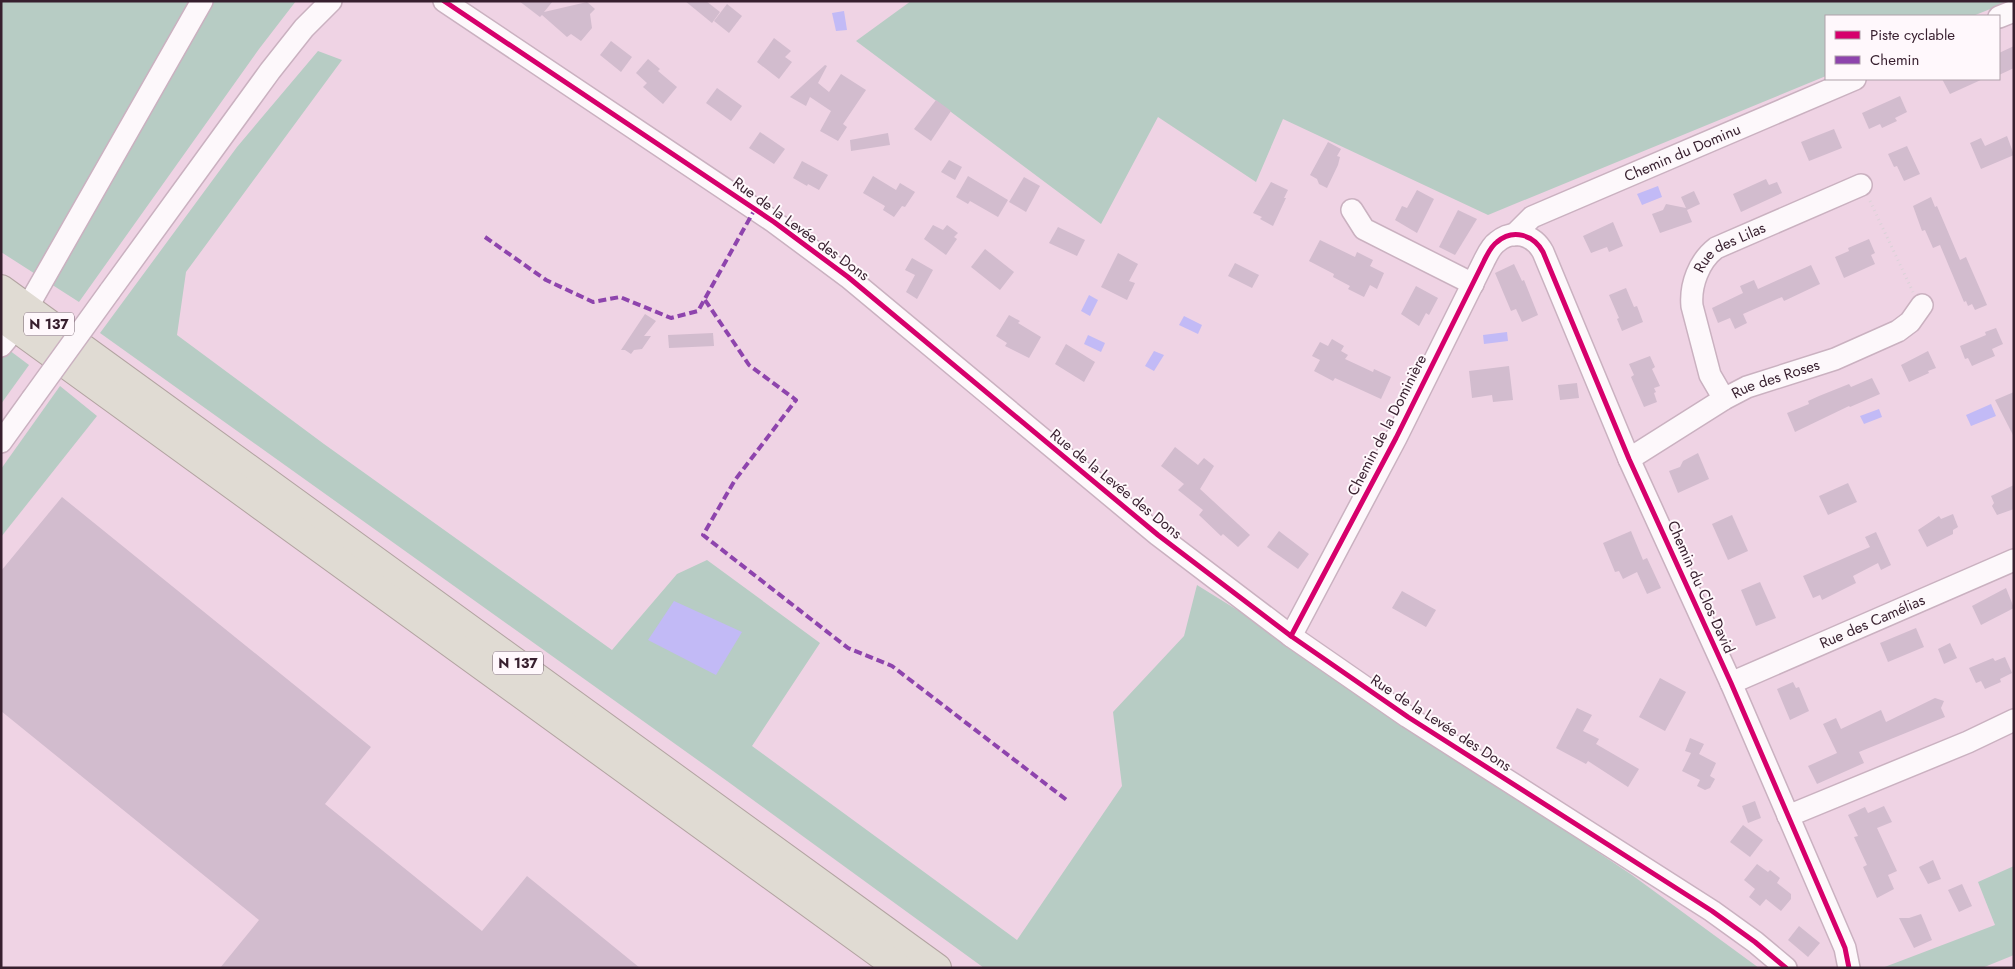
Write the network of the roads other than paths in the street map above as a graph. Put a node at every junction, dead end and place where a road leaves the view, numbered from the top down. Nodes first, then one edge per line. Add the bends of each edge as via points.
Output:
1 (202, 1) edge
2 (331, 1) edge
3 (444, 1) edge
4 (2014, 11) edge
5 (2000, 17) edge
6 (1853, 80) edge
7 (1861, 185) road end
8 (1352, 210) dead end
9 (1514, 235) junction
10 (1472, 284) junction
11 (1, 289) edge
12 (1922, 305) road end
13 (11, 325) edge
14 (1724, 399) junction
15 (1, 442) edge
16 (1629, 459) junction
17 (2014, 560) edge
18 (1291, 636) junction
19 (1731, 683) junction
20 (2014, 720) edge
21 (1788, 816) junction
22 (899, 968) edge
23 (937, 968) edge
24 (1786, 968) edge
25 (1849, 968) edge

1 - 13 street
2 - 15 street, bridge via 304,28 270,71
3 - 18 street, Rue de la Levée des Dons via 782,227 848,277 1158,535
4 - 5 street
6 - 9 street, Chemin du Dominu via 1532,217
7 - 14 street, Rue des Lilas via 1716,248 1705,259 1696,276 1692,306 1710,375
8 - 10 street via 1364,229
9 - 10 street, Chemin de la Dominière via 1497,242
9 - 16 street, Chemin du Clos David via 1534,239 1543,252
10 - 18 street, Chemin de la Dominière via 1396,438
11 - 13 highway, N 137
12 - 14 street, Rue des Roses via 1910,322 1898,330 1835,359 1748,387
13 - 22 highway, N 137
13 - 23 highway, N 137
14 - 16 street, Rue des Roses
16 - 19 street, Chemin du Clos David
17 - 19 street, Rue des Camélias
18 - 24 street, Rue de la Levée des Dons via 1408,717 1727,921
19 - 21 street, Chemin du Clos David
20 - 21 street
21 - 25 street, Chemin du Clos David via 1845,948

